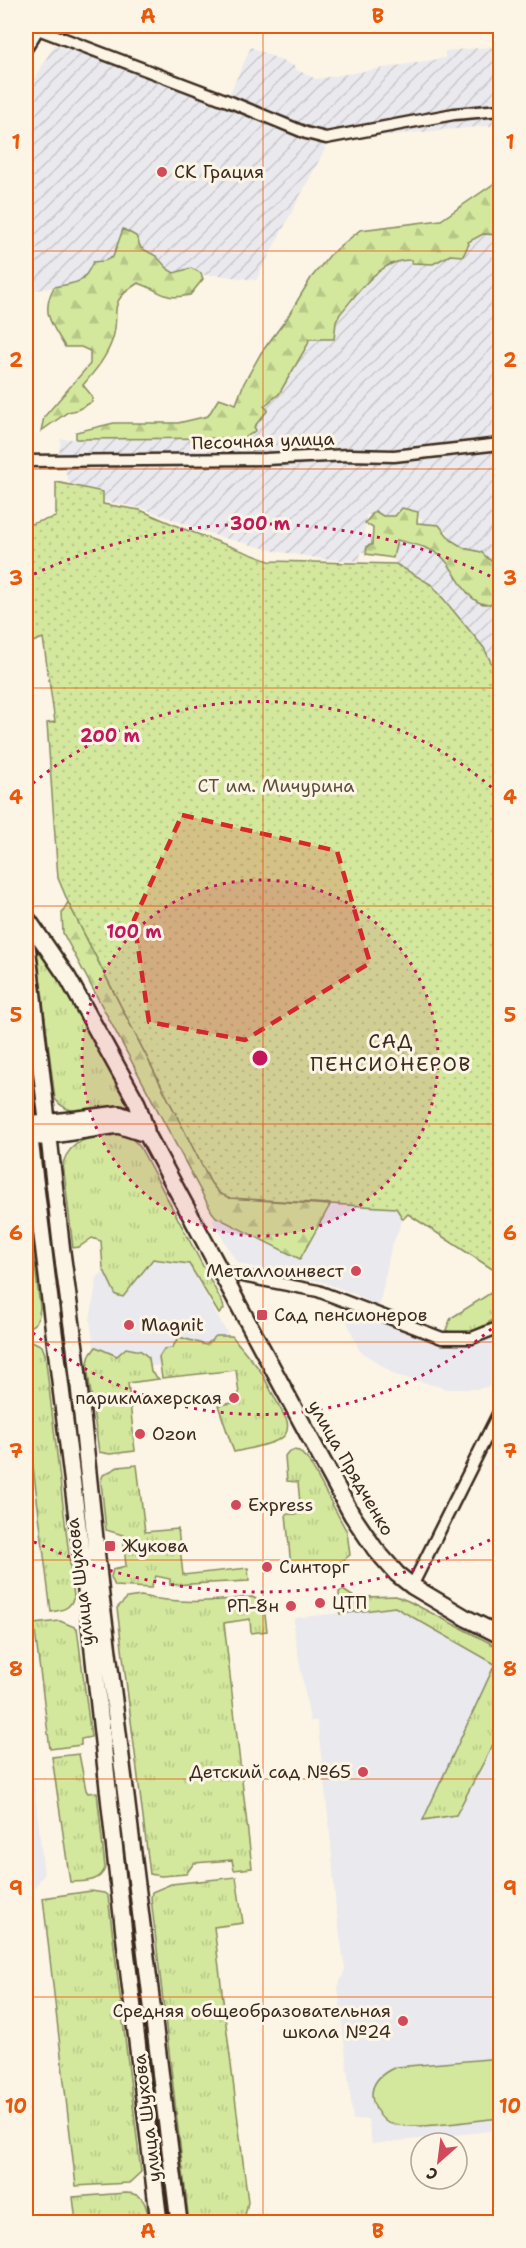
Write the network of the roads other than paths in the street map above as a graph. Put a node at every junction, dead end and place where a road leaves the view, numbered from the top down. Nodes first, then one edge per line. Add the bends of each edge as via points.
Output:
1 (39, 27) edge
2 (26, 49) edge
3 (501, 110) edge
4 (501, 444) edge
5 (26, 461) edge
6 (26, 917) edge
7 (26, 936) edge
8 (26, 1107) edge
9 (48, 1129) junction
10 (27, 1132) edge
11 (148, 1135) junction
12 (220, 1272) junction
13 (501, 1327) edge
14 (501, 1410) edge
15 (412, 1586) junction
16 (101, 1596) junction
17 (89, 1614) junction
18 (501, 1635) edge
19 (138, 1881) junction
20 (119, 1882) junction
21 (159, 2223) edge
22 (179, 2223) edge

1 - 2 street
1 - 3 street via 326,138 454,114
4 - 5 street, Песочная улица via 394,456
6 - 11 main road via 69,978 137,1102
7 - 9 main road, улица Шухова
8 - 10 main road, улица Шухова
9 - 10 main road
9 - 11 main road via 119,1114 136,1120
9 - 16 main road, улица Шухова
10 - 17 main road, улица Шухова
11 - 12 main road, улица Прядченко
12 - 13 street via 318,1291 442,1338 472,1338
12 - 15 main road, улица Прядченко via 352,1515 375,1549
14 - 15 street
15 - 18 main road, улица Прядченко
16 - 17 main road
16 - 19 main road, улица Шухова
17 - 20 main road, улица Шухова
19 - 20 main road
19 - 22 main road, улица Шухова
20 - 21 main road, улица Шухова

